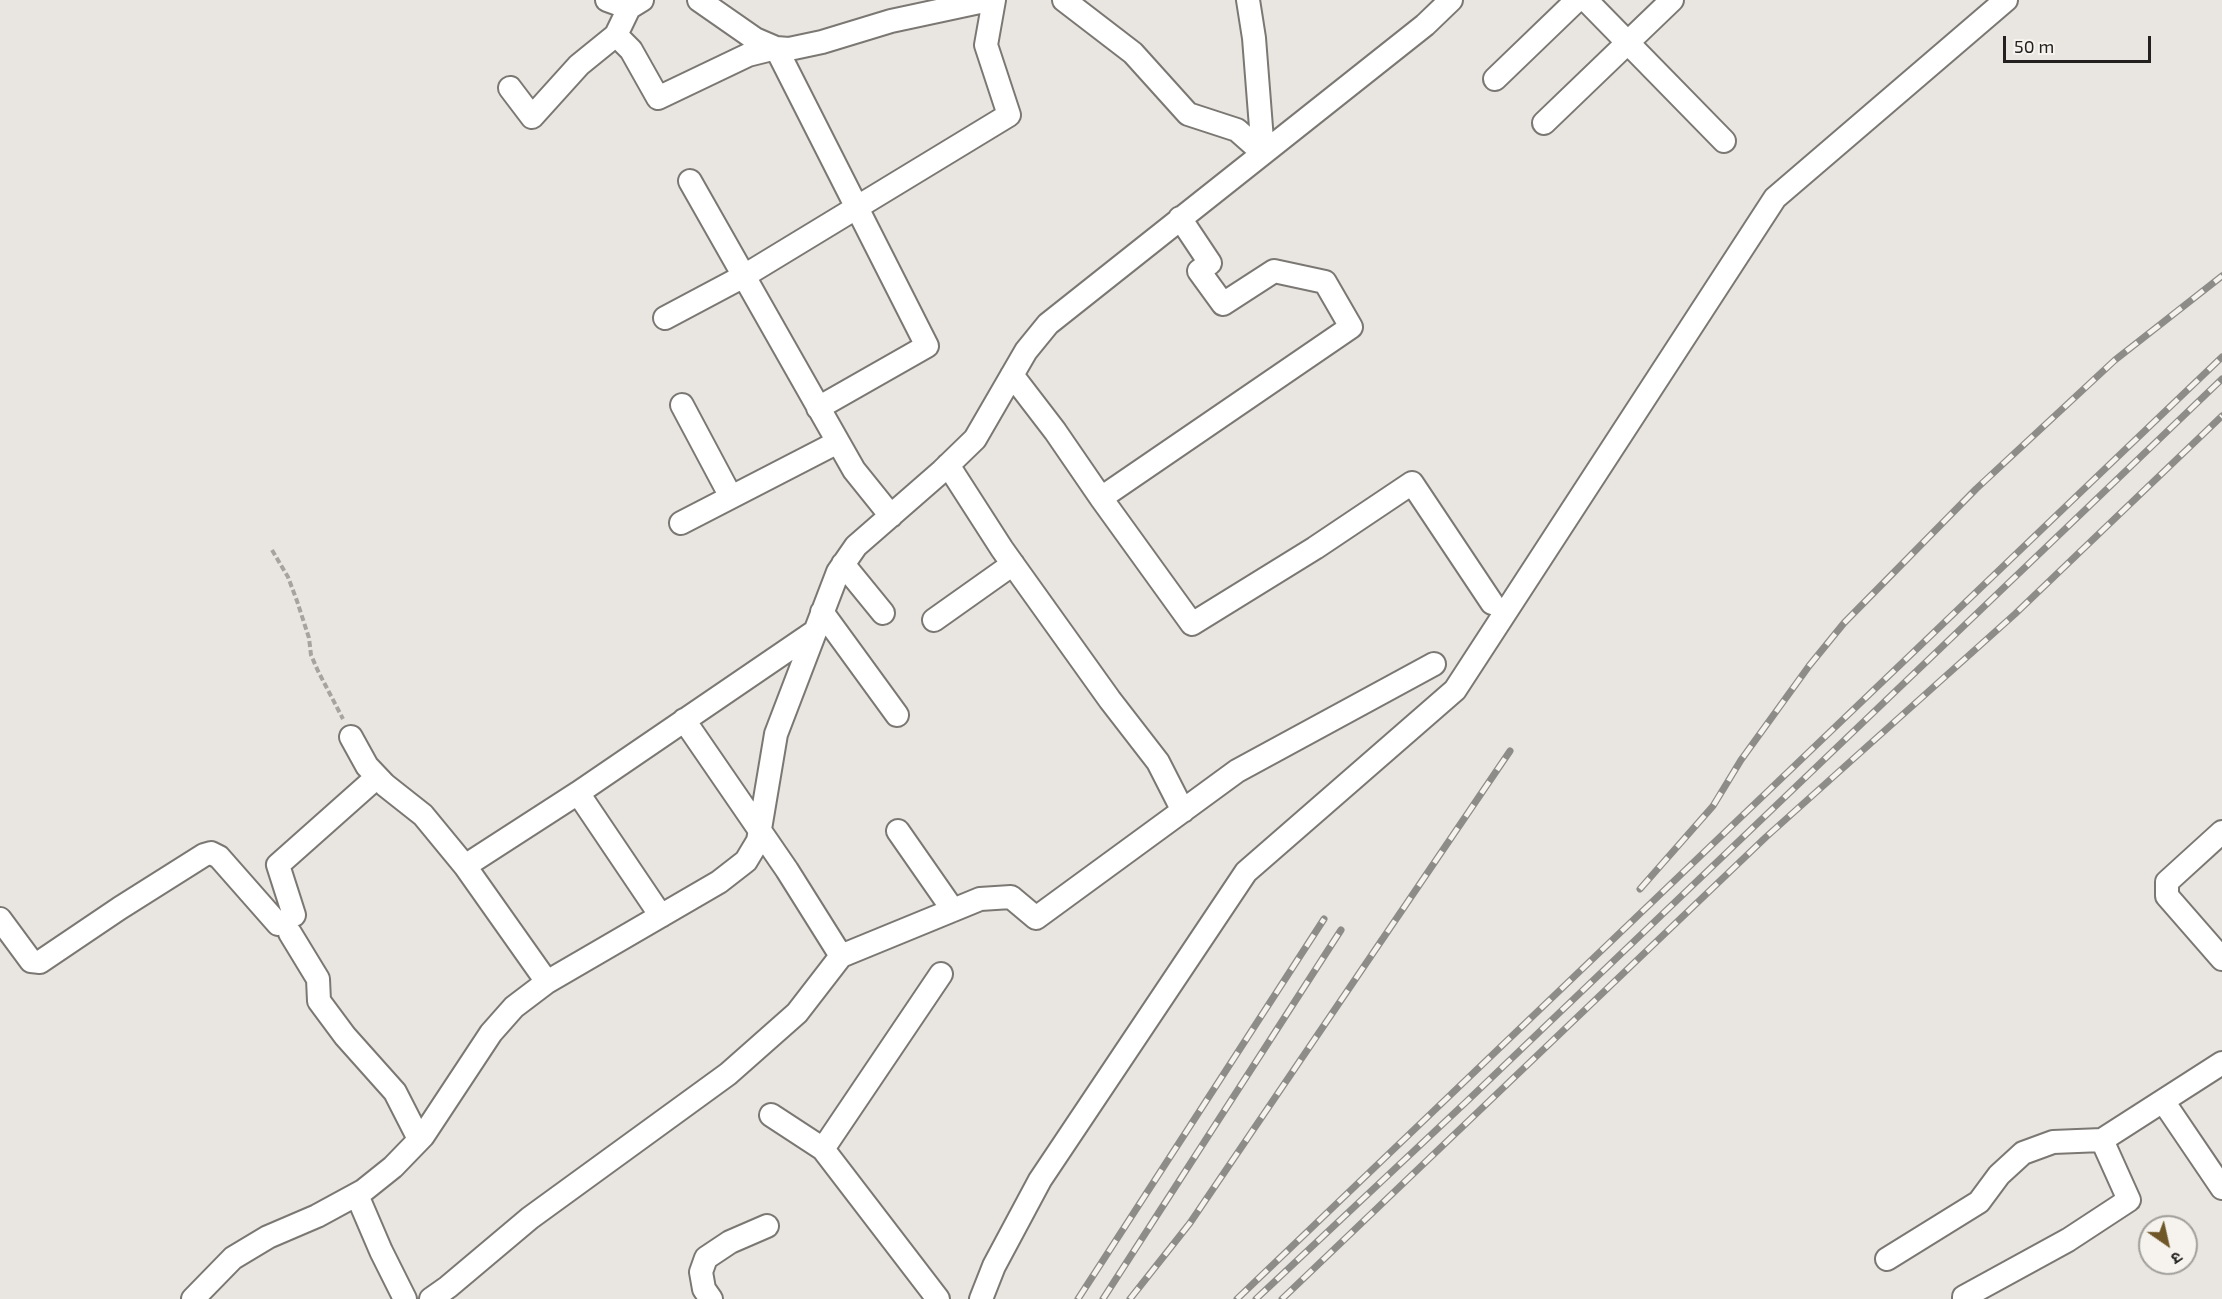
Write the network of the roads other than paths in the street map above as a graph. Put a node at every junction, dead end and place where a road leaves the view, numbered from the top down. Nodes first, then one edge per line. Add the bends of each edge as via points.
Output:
1 (607, 0) edge
2 (699, 0) edge
3 (989, 0) edge
4 (994, 0) edge
5 (1064, 0) edge
6 (1248, 0) edge
7 (1451, 0) edge
8 (1577, 0) edge
9 (1586, 0) edge
10 (1672, 0) edge
11 (2006, 0) edge
12 (635, 4) edge
13 (616, 35) junction
14 (1628, 43) junction
15 (776, 48) junction
16 (1495, 79) dead end
17 (510, 88) dead end
18 (1544, 123) dead end
19 (1724, 141) dead end
20 (1263, 153) junction
21 (690, 181) dead end
22 (856, 206) junction
23 (1180, 219) junction
24 (744, 276) junction
25 (665, 318) dead end
26 (1012, 375) junction
27 (682, 405) dead end
28 (818, 408) junction
29 (838, 442) junction
30 (948, 465) junction
31 (731, 497) junction
32 (1101, 498) junction
33 (891, 516) junction
34 (681, 523) dead end
35 (843, 564) junction
36 (1013, 564) junction
37 (1492, 603) dead end
38 (883, 613) dead end
39 (934, 620) dead end
40 (818, 622) junction
41 (1434, 664) dead end
42 (897, 715) dead end
43 (684, 720) junction
44 (351, 736) road end
45 (377, 777) junction
46 (578, 793) junction
47 (1183, 811) junction
48 (760, 830) junction
49 (898, 831) dead end
50 (2222, 832) edge
51 (465, 866) junction
52 (953, 910) junction
53 (661, 916) junction
54 (0, 919) edge
55 (288, 924) junction
56 (841, 956) junction
57 (2222, 959) edge
58 (941, 974) dead end
59 (547, 982) junction
60 (2222, 1063) edge
61 (2163, 1101) junction
62 (771, 1115) dead end
63 (420, 1139) junction
64 (2102, 1140) junction
65 (823, 1149) junction
66 (2222, 1188) edge
67 (357, 1195) junction
68 (767, 1226) dead end
69 (1887, 1259) dead end
70 (441, 1297) edge
71 (194, 1299) edge
72 (405, 1299) edge
73 (711, 1299) edge
74 (938, 1299) edge
75 (981, 1299) edge
76 (1964, 1299) edge

1 - 12 street
2 - 15 street via 755,39
3 - 15 street via 789,49
4 - 22 street via 986,45 1009,115
5 - 20 street via 1133,53 1188,114 1237,130
6 - 20 street
7 - 20 street via 1425,26
8 - 16 street
9 - 14 street
10 - 14 street
11 - 75 street via 1775,198 1455,690 1246,872 1040,1180 994,1266
12 - 13 street
13 - 15 street via 631,50 658,98 748,55
13 - 17 street via 579,65 532,117
14 - 18 street
14 - 19 street
15 - 22 street
20 - 23 street
21 - 24 street
22 - 24 street
22 - 28 street via 927,346
23 - 26 street via 1048,324
23 - 32 street via 1210,263 1198,271 1223,304 1274,271 1324,282 1351,327
24 - 25 street
24 - 28 street
26 - 30 street via 975,439
26 - 32 street
27 - 31 street
28 - 29 street
29 - 31 street
29 - 33 street via 854,470
30 - 33 street
30 - 36 street
31 - 34 street
32 - 37 street via 1192,624 1412,483
33 - 35 street via 856,546
35 - 38 street
35 - 40 street
36 - 39 street
36 - 47 street via 1158,762
40 - 42 street
40 - 43 street
40 - 48 street via 776,734
41 - 47 street via 1237,771
43 - 46 street
43 - 48 street
44 - 45 street
45 - 51 street via 423,815
45 - 55 street via 278,865
46 - 51 street
46 - 53 street
47 - 52 street via 1036,918 1011,897 980,899
48 - 53 street via 746,861
48 - 56 street
49 - 52 street
50 - 57 street via 2167,882 2167,896
51 - 59 street
52 - 56 street
53 - 59 street
54 - 55 street via 31,961 40,962 211,853
55 - 63 street via 318,979 319,1001 396,1092
56 - 70 street via 797,1013 728,1074 530,1218
58 - 65 street
59 - 63 street via 514,1007 491,1033
60 - 61 street
61 - 64 street
61 - 66 street
62 - 65 street
63 - 67 street
64 - 69 street via 2053,1142 2023,1154 1999,1175 1979,1202
64 - 76 street via 2129,1200
65 - 74 street
67 - 71 street via 233,1258
67 - 72 street
68 - 73 street via 730,1242 706,1258 701,1272 704,1289

